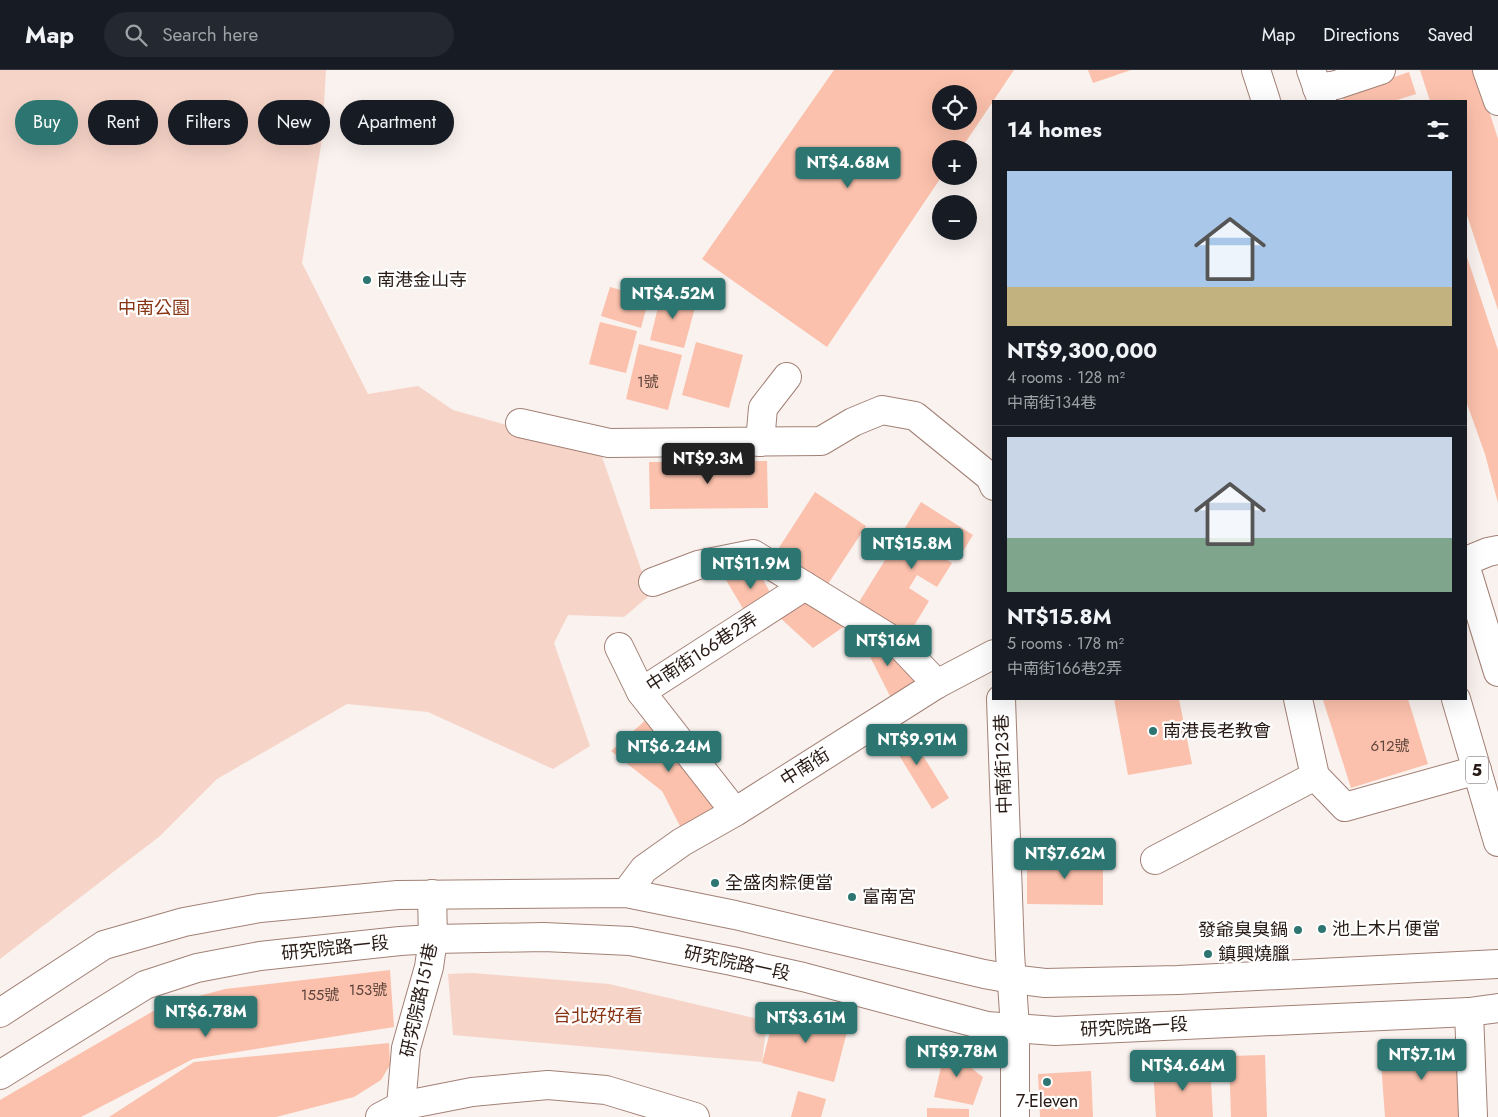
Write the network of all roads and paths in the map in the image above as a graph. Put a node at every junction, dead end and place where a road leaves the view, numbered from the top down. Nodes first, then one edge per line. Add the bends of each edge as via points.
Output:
1 (1256, 70) edge
2 (1381, 70) edge
3 (1487, 70) edge
4 (1317, 86) edge
5 (1266, 100) edge
6 (1498, 101) edge
7 (787, 377) dead end
8 (520, 423) dead end
9 (760, 442) junction
10 (992, 482) edge
11 (1498, 550) edge
12 (1467, 561) edge
13 (1467, 571) edge
14 (653, 582) dead end
15 (805, 586) junction
16 (619, 647) dead end
17 (992, 655) edge
18 (1498, 672) edge
19 (937, 684) junction
20 (641, 692) junction
21 (1001, 700) edge
22 (1298, 700) edge
23 (1456, 700) edge
24 (1477, 770) junction
25 (1315, 776) junction
26 (735, 812) junction
27 (1498, 842) edge
28 (1154, 860) dead end
29 (626, 893) junction
30 (432, 894) junction
31 (433, 939) junction
32 (1498, 964) edge
33 (1012, 980) junction
34 (1498, 1008) edge
35 (1469, 1012) junction
36 (0, 1013) edge
37 (1015, 1028) junction
38 (0, 1075) edge
39 (391, 1112) edge
40 (695, 1117) edge
41 (1015, 1117) edge
42 (1473, 1117) edge

1 - 5 main road
2 - 4 main road via 1336,85
3 - 6 main road
7 - 9 main road via 763,408
8 - 9 main road via 609,443
9 - 10 main road via 821,441 852,422 882,410 914,416
11 - 12 main road
13 - 18 main road
14 - 15 main road via 698,565 753,554
15 - 19 main road via 899,644
15 - 20 main road, 中南街166巷2弄
16 - 20 main road, 中南街166巷2弄
17 - 19 main road, 中南街
19 - 26 main road, 中南街
20 - 26 main road
21 - 33 main road, 中南街123巷
22 - 25 main road
23 - 24 main road, 5
24 - 25 main road via 1345,807
24 - 27 main road, 5
25 - 28 main road
26 - 29 main road, 中南街 via 682,842 644,869
29 - 30 main road
29 - 33 main road via 735,915
30 - 31 main road, 研究院路151巷
30 - 36 main road via 260,908 184,922 104,945
31 - 37 main road, 研究院路一段 via 544,937 630,941 732,960 987,1026
31 - 38 main road, 研究院路一段 via 260,956 197,968 145,985
31 - 39 main road, 研究院路151巷
32 - 33 main road via 1178,980 1045,983
33 - 37 main road, 中南街123巷
34 - 35 main road, 研究院路一段
35 - 37 main road, 研究院路一段 via 1055,1031
35 - 42 main road
37 - 41 main road, 中南街123巷
39 - 40 main road via 472,1092 548,1085 606,1090

